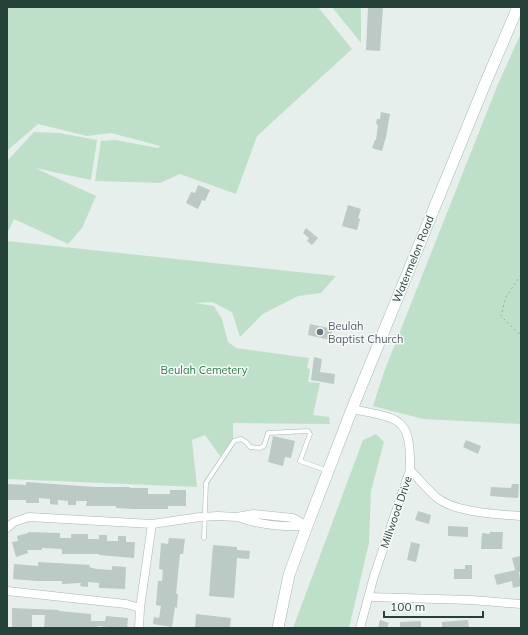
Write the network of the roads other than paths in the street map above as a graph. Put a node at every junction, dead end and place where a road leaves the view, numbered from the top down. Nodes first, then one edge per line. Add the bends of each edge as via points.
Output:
1 (518, 7) edge
2 (352, 409) junction
3 (410, 470) junction
4 (328, 471) junction
5 (205, 516) junction
6 (521, 516) edge
7 (152, 524) junction
8 (307, 526) junction
9 (7, 528) edge
10 (204, 538) dead end
11 (7, 591) edge
12 (368, 597) junction
13 (521, 604) edge
14 (140, 608) junction
15 (139, 628) edge
16 (278, 628) edge
17 (360, 628) edge

1 - 2 main road, Watermelon Road
2 - 3 street, Millwood Drive via 392,418 405,428 410,444
2 - 4 main road, Watermelon Road
3 - 6 street via 437,498 452,506 478,512
3 - 12 street, Millwood Drive
4 - 5 lane via 300,462 310,434 308,431 268,433 264,446 260,448 250,447 241,439 234,441 206,483
4 - 8 main road, Watermelon Road
5 - 7 street
5 - 8 street via 237,517 252,522
5 - 10 lane
7 - 9 street via 29,517 14,522
7 - 14 street
8 - 16 main road, Watermelon Road via 289,575
11 - 14 street via 126,604
12 - 13 street
12 - 17 street, Millwood Drive
14 - 15 street

